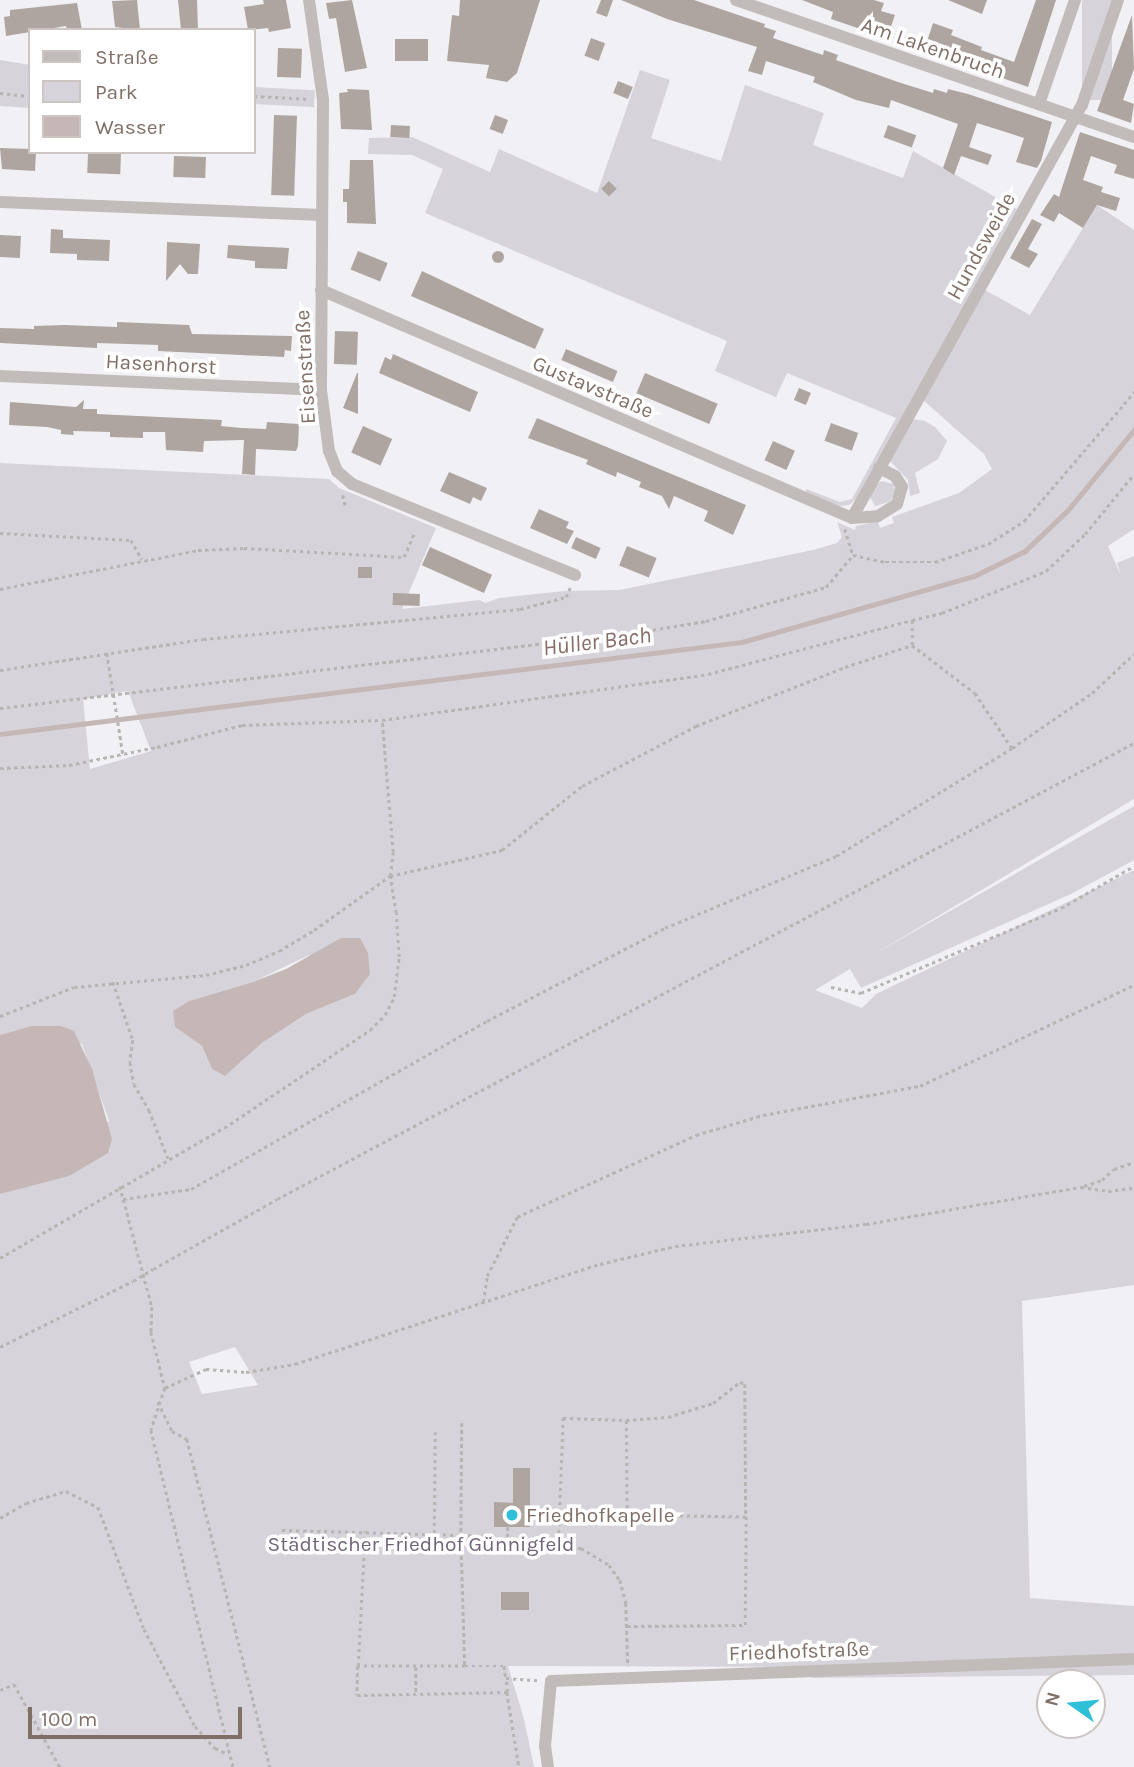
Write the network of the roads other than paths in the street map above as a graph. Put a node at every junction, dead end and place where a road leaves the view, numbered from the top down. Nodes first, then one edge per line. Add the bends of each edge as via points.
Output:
1 (309, 0) edge
2 (736, 0) edge
3 (779, 0) edge
4 (1075, 0) edge
5 (1118, 0) edge
6 (775, 13) junction
7 (1039, 104) junction
8 (1075, 117) junction
9 (1134, 137) edge
10 (0, 202) edge
11 (321, 215) junction
12 (321, 290) junction
13 (0, 376) edge
14 (321, 390) junction
15 (879, 468) junction
16 (852, 518) junction
17 (575, 575) road end
18 (1134, 1659) edge
19 (548, 1767) edge

1 - 11 street, Eisenstraße via 323,100
2 - 6 street, Am Lakenbruch
3 - 6 street
4 - 7 street
5 - 8 street
6 - 7 street, Am Lakenbruch
7 - 8 street, Am Lakenbruch
8 - 9 street, Am Lakenbruch
8 - 15 street, Hundsweide
10 - 11 street
11 - 12 street, Eisenstraße
12 - 14 street, Eisenstraße
12 - 16 street, Gustavstraße
13 - 14 street, Hasenhorst
14 - 17 street, Eisenstraße via 329,451 344,478
15 - 16 street
15 - 16 street via 902,487 897,504 878,516
18 - 19 street, Friedhofstraße via 551,1681 545,1746

